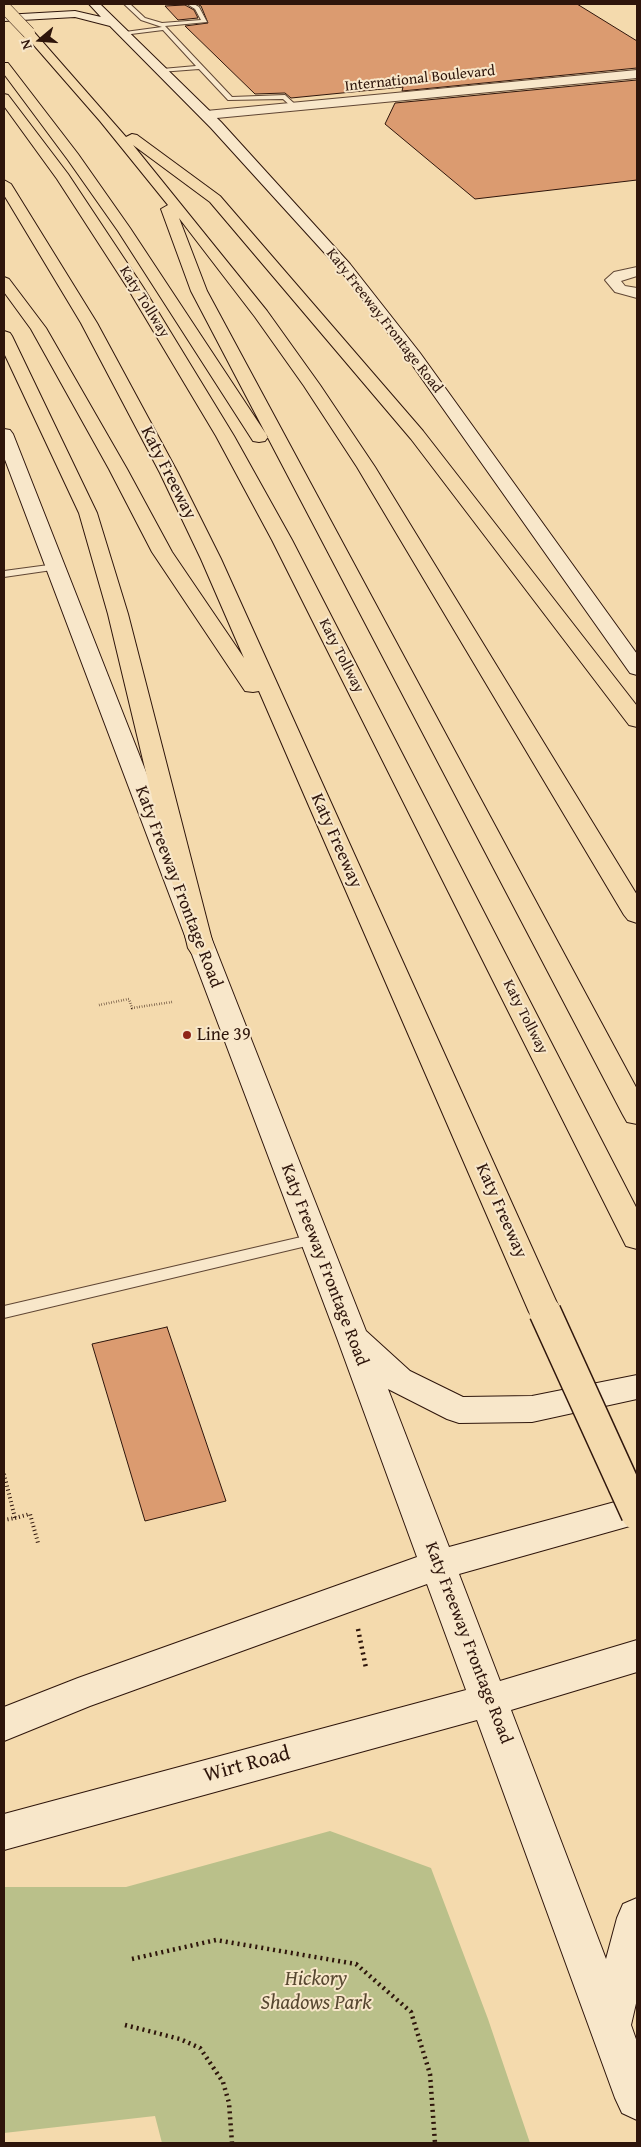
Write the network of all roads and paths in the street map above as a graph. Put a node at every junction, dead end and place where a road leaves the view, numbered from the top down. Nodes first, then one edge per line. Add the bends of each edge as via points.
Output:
1 (94, 4) edge
2 (127, 4) edge
3 (190, 4) edge
4 (4, 7) edge
5 (4, 18) edge
6 (163, 27) junction
7 (120, 29) junction
8 (4, 66) edge
9 (200, 67) junction
10 (162, 71) junction
11 (637, 74) edge
12 (637, 82) edge
13 (588, 83) junction
14 (7, 102) edge
15 (295, 107) junction
16 (322, 109) junction
17 (104, 118) junction
18 (211, 120) junction
19 (4, 184) edge
20 (159, 187) junction
21 (637, 272) edge
22 (4, 282) edge
23 (637, 293) edge
24 (4, 336) edge
25 (4, 434) edge
26 (56, 567) junction
27 (4, 574) edge
28 (366, 602) junction
29 (637, 669) edge
30 (637, 720) edge
31 (292, 744) junction
32 (637, 915) edge
33 (201, 948) junction
34 (172, 1002) dead end
35 (99, 1005) dead end
36 (637, 1115) edge
37 (637, 1238) edge
38 (314, 1239) junction
39 (4, 1312) edge
40 (353, 1338) junction
41 (637, 1387) edge
42 (4, 1474) edge
43 (637, 1510) edge
44 (637, 1514) edge
45 (15, 1518) junction
46 (4, 1520) edge
47 (38, 1543) dead end
48 (438, 1565) junction
49 (357, 1623) dead end
50 (637, 1656) edge
51 (366, 1668) dead end
52 (490, 1700) junction
53 (4, 1724) edge
54 (4, 1832) edge
55 (637, 1918) edge
56 (132, 1959) dead end
57 (610, 2024) junction
58 (125, 2025) dead end
59 (637, 2098) edge
60 (232, 2143) edge
61 (435, 2143) edge

1 - 7 main road, Katy Freeway Frontage Road
2 - 6 lane via 143,19
3 - 6 lane via 197,8 205,21
4 - 17 highway, bridge
5 - 7 main road via 76,14
6 - 7 lane
6 - 9 lane
7 - 10 main road, Katy Freeway Frontage Road
8 - 28 highway via 125,231
9 - 10 lane
9 - 15 lane via 230,99 285,97
10 - 18 main road, Katy Freeway Frontage Road
11 - 13 main road, International Boulevard
12 - 13 main road, International Boulevard
13 - 16 main road, International Boulevard
14 - 37 highway, Katy Tollway via 63,177 136,287 229,444 282,540
15 - 16 main road, International Boulevard
15 - 18 main road, International Boulevard
16 - 18 main road, International Boulevard
17 - 20 highway
17 - 30 highway via 215,198 417,434
18 - 29 main road, Katy Freeway Frontage Road via 345,267 414,356
19 - 31 highway, Katy Freeway via 89,323 169,472
20 - 28 highway via 199,291
20 - 32 highway via 261,314 323,401
21 - 23 main road via 619,275 612,280 620,289
22 - 31 highway via 38,328 162,552
24 - 33 highway via 88,513 118,614
25 - 26 main road, Katy Freeway Frontage Road
26 - 27 lane
26 - 33 main road, Katy Freeway Frontage Road
28 - 36 highway
31 - 44 highway, Katy Freeway, bridge
33 - 38 main road, Katy Freeway Frontage Road
34 - 35 path via 132,1008 129,999
38 - 39 lane
38 - 40 main road, Katy Freeway Frontage Road
40 - 41 main road via 399,1380 459,1410 532,1409
40 - 48 main road, Katy Freeway Frontage Road
42 - 45 path
43 - 48 main road
45 - 46 path
45 - 47 path via 30,1514
48 - 52 main road, Katy Freeway Frontage Road
48 - 53 main road via 78,1694
49 - 51 path
50 - 52 main road, Wirt Road
52 - 54 main road, Wirt Road
52 - 57 main road, Katy Freeway Frontage Road
55 - 57 main road
56 - 61 path via 216,1940 356,1964 411,2012 430,2074
57 - 59 main road, Katy Freeway Frontage Road
58 - 60 path via 180,2039 200,2048 223,2082 229,2103

